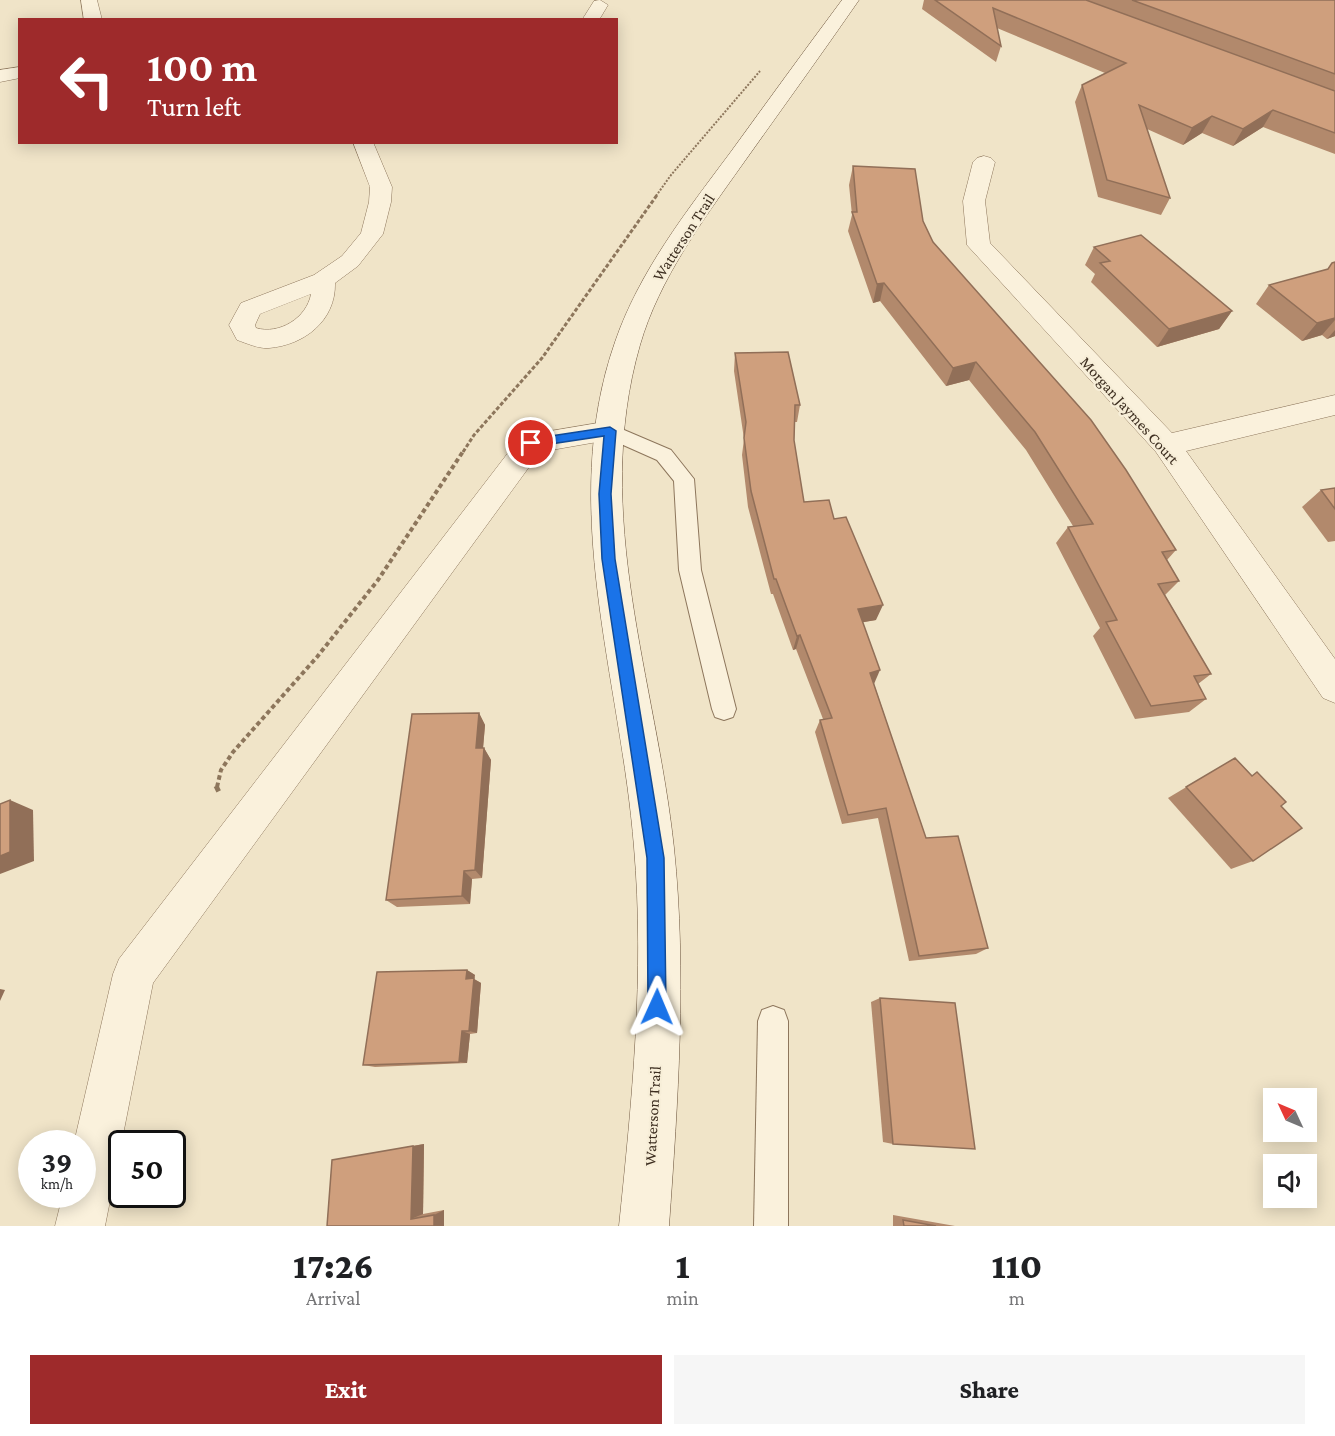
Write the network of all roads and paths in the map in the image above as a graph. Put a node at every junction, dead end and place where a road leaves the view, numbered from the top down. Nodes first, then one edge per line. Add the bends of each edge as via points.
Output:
1 (89, 0) edge
2 (851, 0) edge
3 (93, 18) edge
4 (766, 63) dead end
5 (18, 72) edge
6 (0, 76) edge
7 (364, 144) edge
8 (984, 162) dead end
9 (323, 280) dead end
10 (1335, 405) edge
11 (610, 431) junction
12 (1166, 445) junction
13 (1335, 687) edge
14 (724, 709) dead end
15 (255, 813) junction
16 (773, 1021) dead end
17 (80, 1226) edge
18 (644, 1226) edge
19 (771, 1226) edge

1 - 3 street
2 - 11 street, Watterson Trail via 670,252 644,299 626,346
4 - 15 path via 671,175 542,358 474,435 378,580 233,752 216,786 224,799
5 - 6 street
7 - 9 street via 381,187 372,234 350,261
8 - 12 street, Morgan Jaymes Court via 974,201 979,245
10 - 12 street
11 - 14 lane via 664,455 684,479 690,570
11 - 15 street via 531,443
11 - 18 street, Watterson Trail via 605,494 608,559 655,858 658,986
12 - 13 street, Morgan Jaymes Court
15 - 17 street via 134,974
16 - 19 lane

